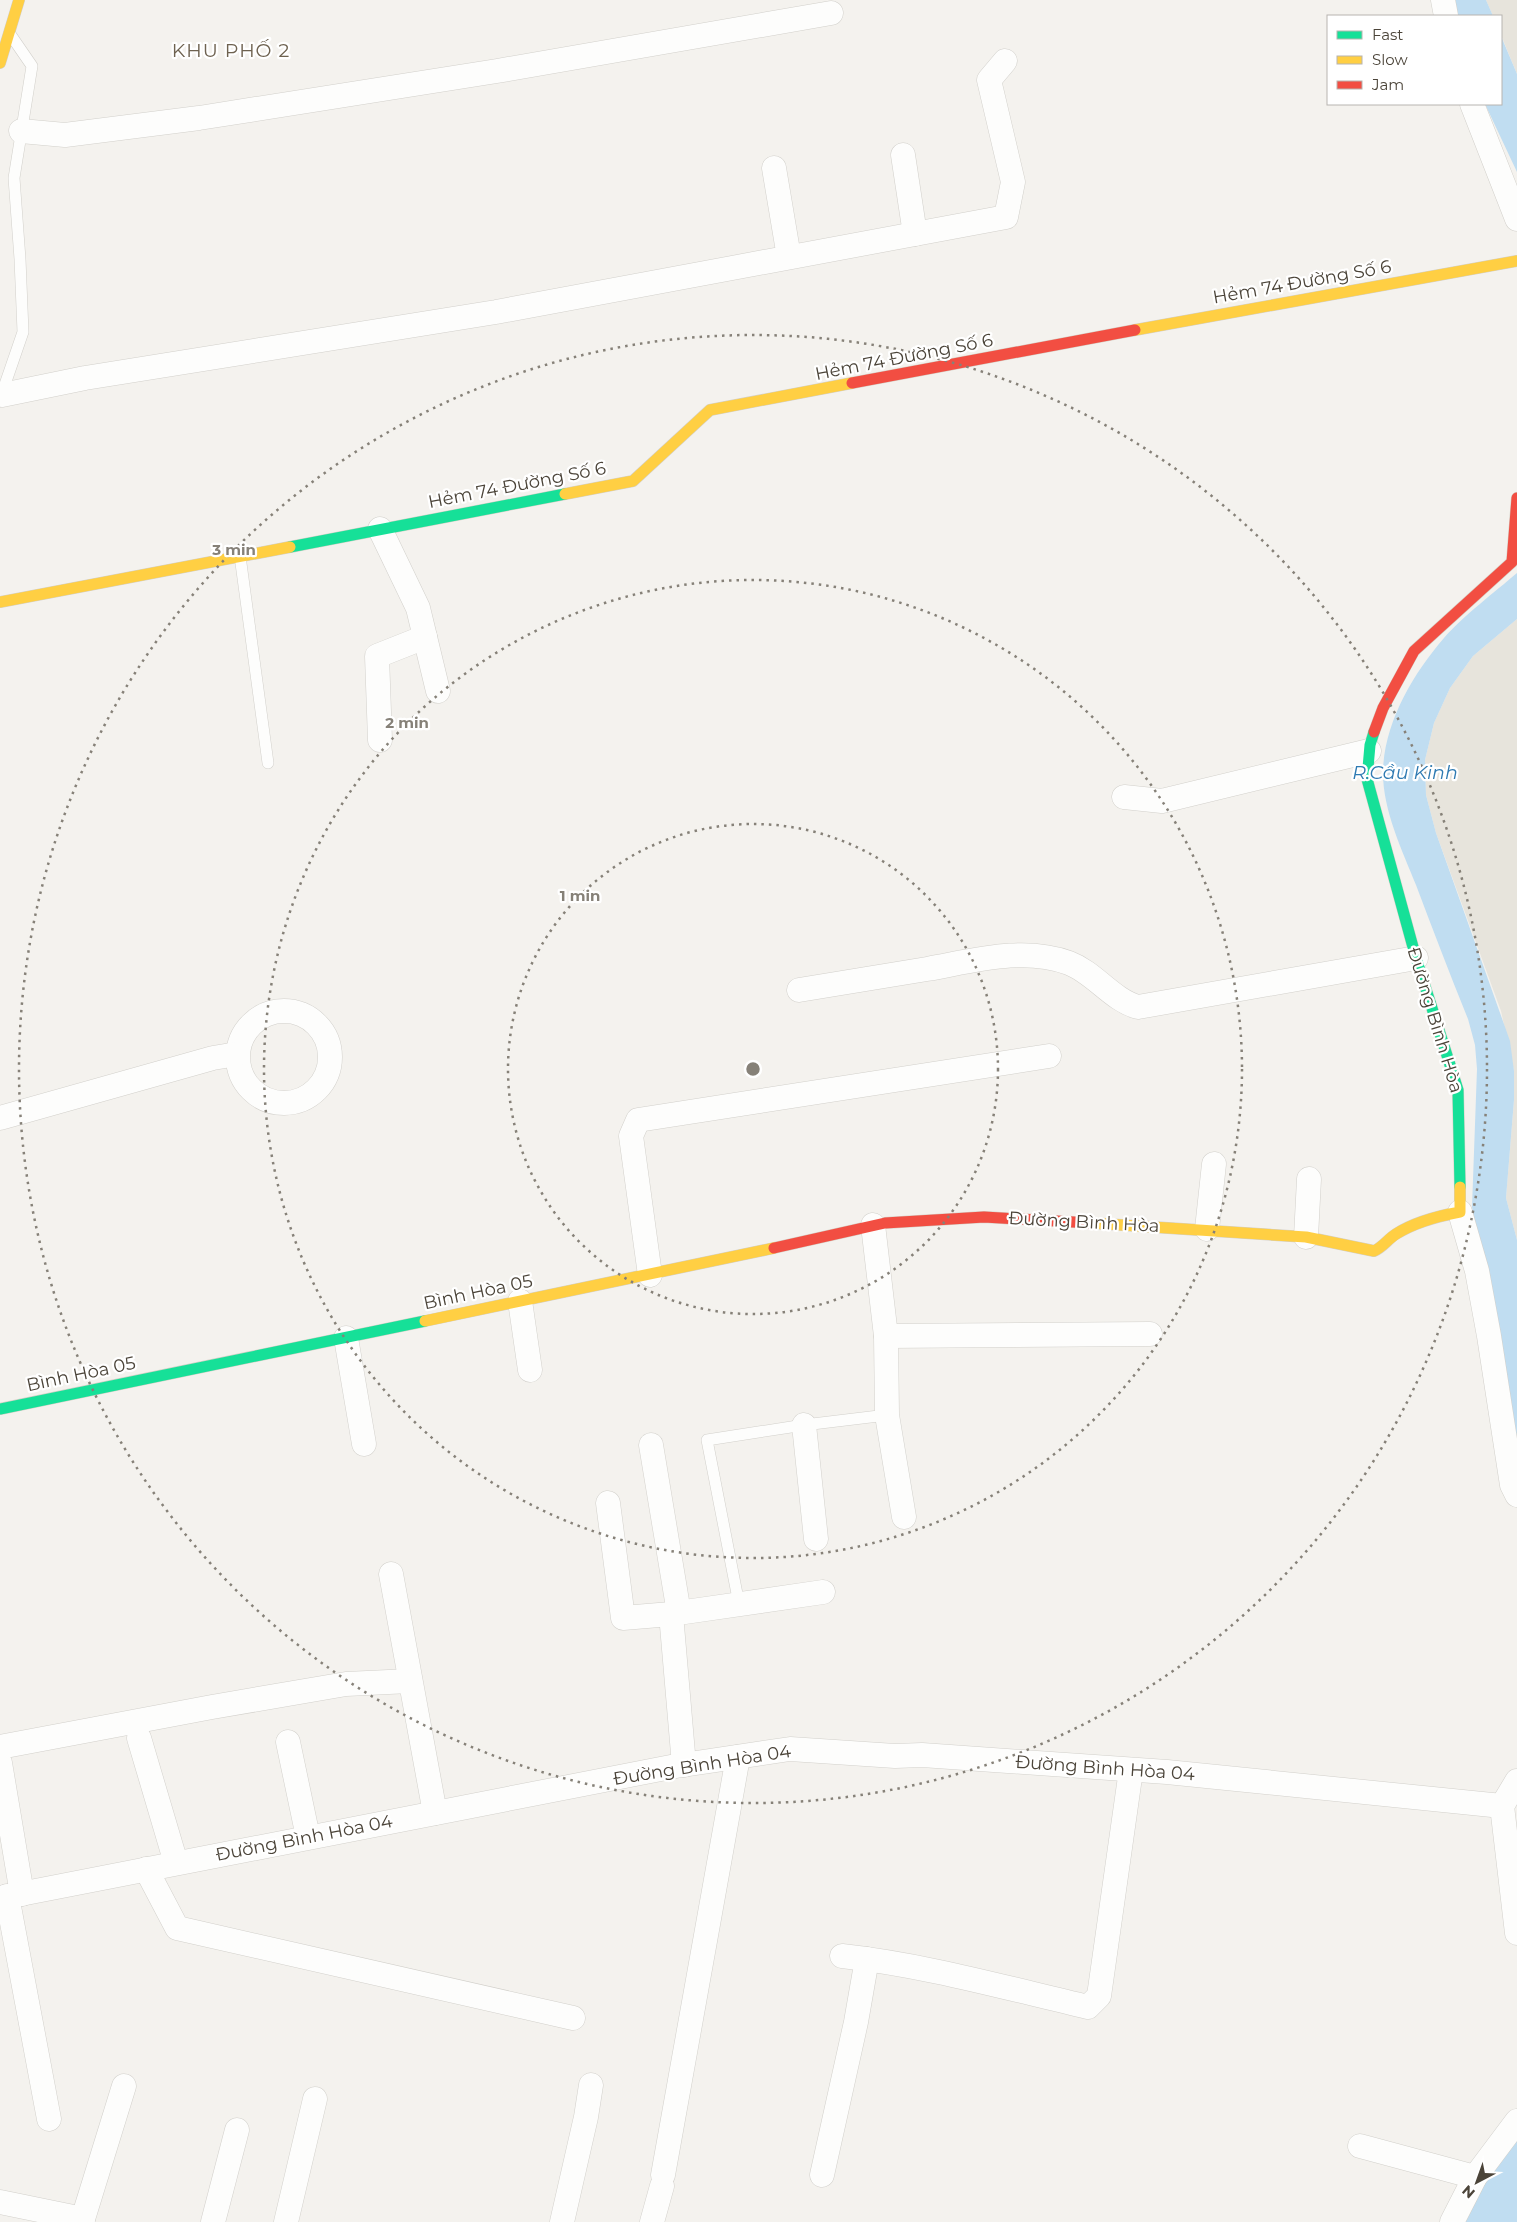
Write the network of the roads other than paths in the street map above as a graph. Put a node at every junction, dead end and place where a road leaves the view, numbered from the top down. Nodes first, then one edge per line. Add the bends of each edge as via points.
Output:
1 (19, 0) edge
2 (1442, 0) edge
3 (831, 13) dead end
4 (1446, 15) edge
5 (4, 25) edge
6 (1005, 60) dead end
7 (0, 63) edge
8 (1472, 105) edge
9 (21, 131) junction
10 (903, 155) dead end
11 (774, 168) dead end
12 (1517, 219) edge
13 (915, 234) junction
14 (789, 257) junction
15 (1517, 261) edge
16 (1, 396) edge
17 (1517, 498) edge
18 (380, 529) junction
19 (240, 556) junction
20 (0, 602) edge
21 (425, 637) junction
22 (438, 691) dead end
23 (380, 740) dead end
24 (1370, 751) junction
25 (268, 763) dead end
26 (1124, 797) dead end
27 (1416, 958) junction
28 (799, 990) dead end
29 (237, 1054) dead end
30 (1049, 1056) dead end
31 (0, 1118) edge
32 (1214, 1164) dead end
33 (1308, 1179) dead end
34 (1460, 1212) junction
35 (964, 1218) joint
36 (873, 1225) junction
37 (1207, 1229) junction
38 (1306, 1237) junction
39 (650, 1275) junction
40 (520, 1301) junction
41 (1150, 1334) dead end
42 (886, 1336) junction
43 (346, 1338) junction
44 (530, 1370) dead end
45 (0, 1409) edge
46 (886, 1415) junction
47 (804, 1425) junction
48 (364, 1444) dead end
49 (651, 1445) dead end
50 (1517, 1495) edge
51 (608, 1503) dead end
52 (904, 1517) dead end
53 (816, 1539) dead end
54 (391, 1574) dead end
55 (823, 1592) dead end
56 (739, 1604) junction
57 (675, 1614) junction
58 (410, 1681) junction
59 (139, 1738) dead end
60 (288, 1742) dead end
61 (0, 1747) edge
62 (738, 1757) junction
63 (0, 1763) edge
64 (684, 1765) junction
65 (1130, 1770) junction
66 (1517, 1781) edge
67 (1502, 1806) junction
68 (435, 1813) junction
69 (308, 1837) junction
70 (176, 1863) junction
71 (146, 1869) junction
72 (10, 1896) edge
73 (1517, 1933) edge
74 (842, 1956) dead end
75 (867, 1959) junction
76 (573, 2018) dead end
77 (592, 2085) dead end
78 (124, 2086) dead end
79 (315, 2099) dead end
80 (49, 2119) dead end
81 (1517, 2121) edge
82 (237, 2130) dead end
83 (1360, 2146) dead end
84 (822, 2175) dead end
85 (1475, 2177) junction
86 (0, 2202) edge
87 (82, 2220) edge
88 (213, 2222) edge
89 (286, 2222) edge
90 (562, 2222) edge
91 (652, 2222) edge
92 (1452, 2222) edge

1 - 5 street
2 - 4 street
3 - 9 street via 507,70 199,118 65,135
5 - 7 street
5 - 9 lane via 32,66
6 - 13 street via 989,80 1013,182 1006,217
8 - 12 street
9 - 16 lane via 14,178 23,332
10 - 13 street
11 - 14 street
13 - 14 street
14 - 16 street via 496,312 85,378
15 - 18 street, Hẻm 74 Đường Số 6 via 710,410 633,481
17 - 24 street, Đường Bình Hòa via 1512,562 1414,651 1383,708
18 - 19 street, Hẻm 74 Đường Số 6
18 - 21 street via 418,608
19 - 20 street, Hẻm 74 Đường Số 6
19 - 25 lane
21 - 22 street
21 - 23 street via 376,656
24 - 26 street via 1162,801
24 - 27 street, Đường Bình Hòa via 1367,779
27 - 28 street via 1138,1007 1123,1002 1093,976 1069,963 1014,954
27 - 34 street, Đường Bình Hòa via 1458,1090
29 - 31 street
30 - 39 street via 638,1120 632,1136
32 - 37 street
33 - 38 street
34 - 38 street, Đường Bình Hòa via 1441,1214 1396,1235 1374,1251
34 - 50 street via 1477,1271 1512,1485
35 - 36 street, Bình Hòa 05
35 - 37 street, Đường Bình Hòa
36 - 39 street, Bình Hòa 05
36 - 42 street
37 - 38 street, Đường Bình Hòa
39 - 40 street, Bình Hòa 05
40 - 43 street, Bình Hòa 05
40 - 44 street
41 - 42 street
42 - 46 street
43 - 45 street, Bình Hòa 05
43 - 48 street
46 - 47 lane
46 - 52 street
47 - 53 street
47 - 56 lane via 707,1440
49 - 57 street
51 - 57 street via 624,1618
54 - 58 street
55 - 56 street
56 - 57 street
57 - 64 street
58 - 61 street via 346,1684
58 - 68 street
59 - 70 street
60 - 69 street
62 - 64 street, Đường Bình Hòa 04
62 - 65 street, Đường Bình Hòa 04 via 790,1749
62 - 91 street
63 - 72 street
64 - 68 street, Đường Bình Hòa 04
65 - 67 street, Đường Bình Hòa 04
65 - 75 street via 1099,1996 1088,2007 941,1972
66 - 67 street
67 - 73 street
68 - 69 street, Đường Bình Hòa 04
69 - 70 street, Đường Bình Hòa 04
70 - 71 street, Đường Bình Hòa 04
71 - 72 street, Đường Bình Hòa 04
71 - 76 street via 177,1928
72 - 80 street
74 - 75 street
75 - 84 street
77 - 90 street
78 - 87 street
79 - 89 street
81 - 85 street
82 - 88 street
83 - 85 street
85 - 92 street
86 - 87 street

